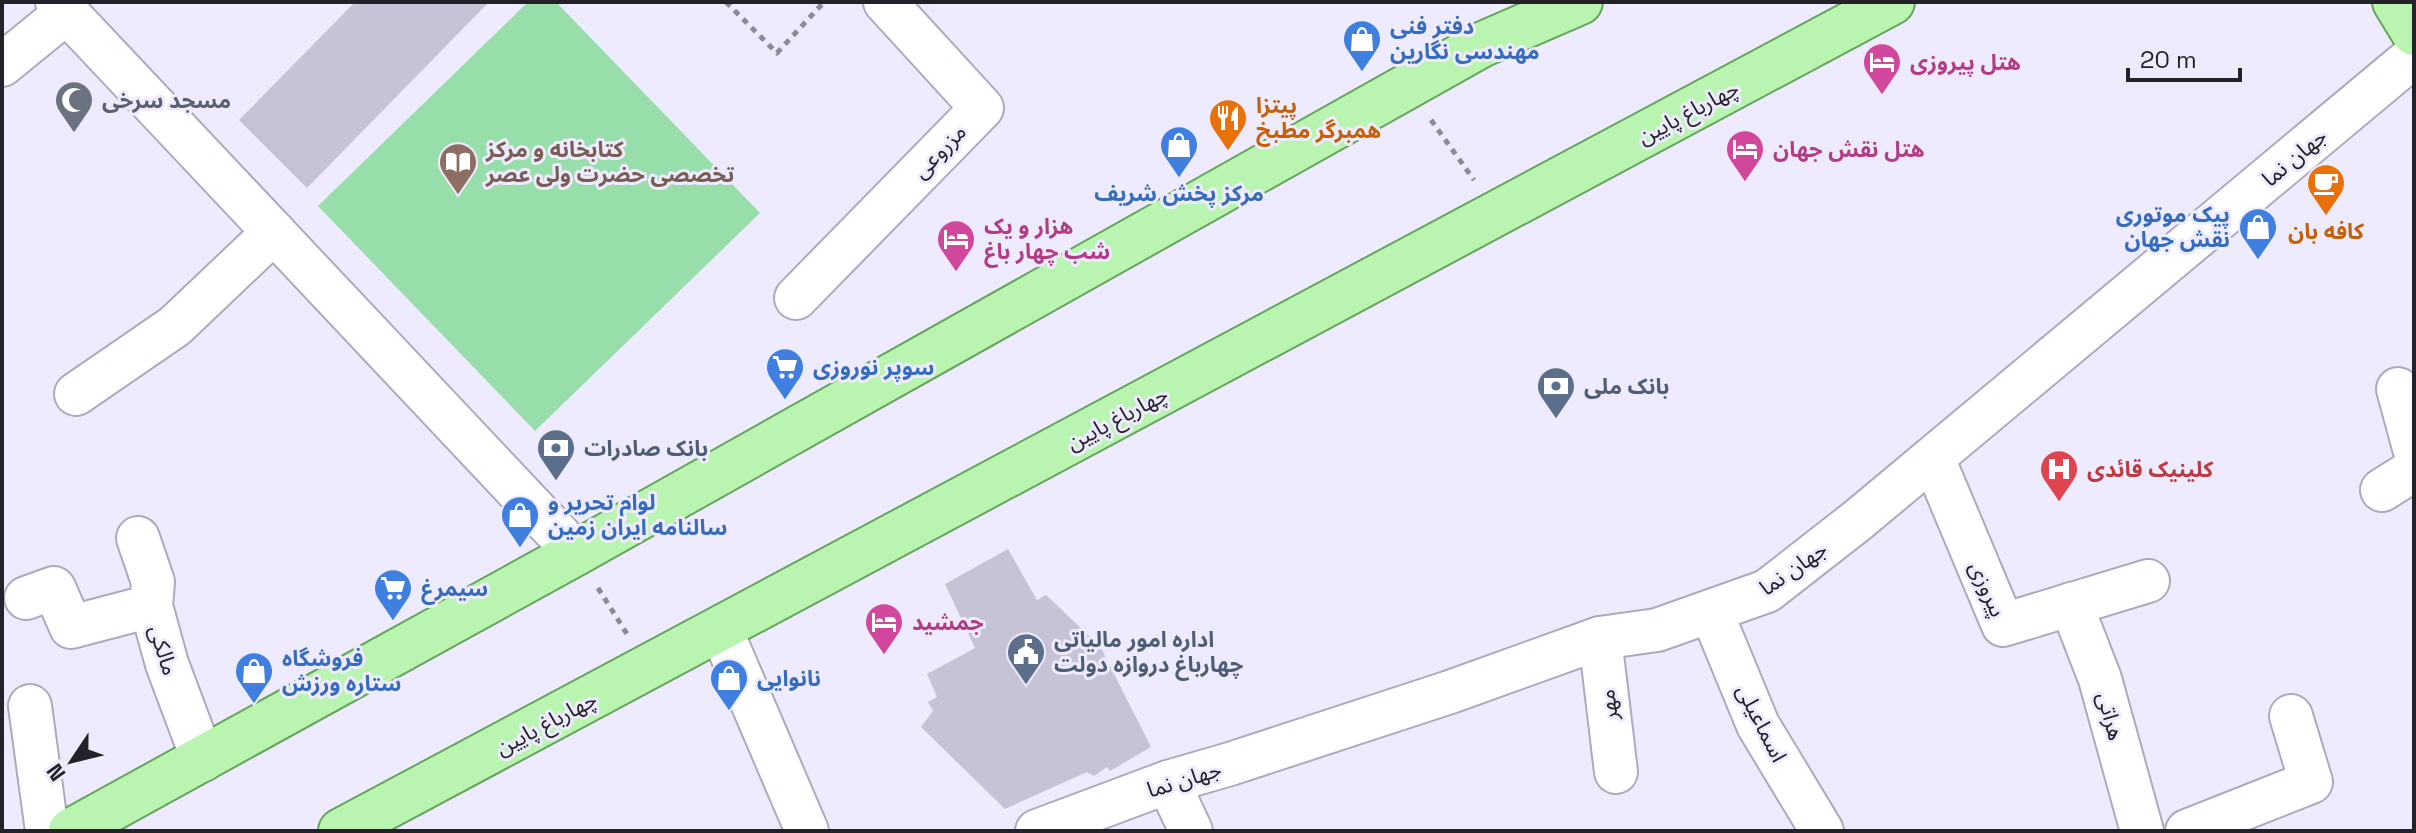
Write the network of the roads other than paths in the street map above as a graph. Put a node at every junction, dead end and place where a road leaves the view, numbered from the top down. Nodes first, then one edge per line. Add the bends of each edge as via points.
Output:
1 (885, 2) edge
2 (1580, 2) edge
3 (1892, 2) edge
4 (2395, 2) edge
5 (62, 7) edge
6 (1533, 12) edge
7 (1856, 14) edge
8 (2414, 33) edge
9 (2414, 56) edge
10 (3, 61) edge
11 (274, 232) junction
12 (796, 298) dead end
13 (2398, 389) dead end
14 (76, 394) dead end
15 (2414, 448) edge
16 (1933, 458) junction
17 (138, 538) dead end
18 (576, 553) junction
19 (2148, 581) dead end
20 (26, 598) dead end
21 (2071, 604) junction
22 (151, 606) junction
23 (1711, 611) junction
24 (721, 630) junction
25 (1600, 638) junction
26 (30, 706) dead end
27 (2291, 716) dead end
28 (203, 760) junction
29 (1616, 772) dead end
30 (1168, 782) junction
31 (2242, 821) edge
32 (47, 831) edge
33 (71, 831) edge
34 (341, 831) edge
35 (807, 831) edge
36 (1037, 831) edge
37 (1191, 831) edge
38 (1822, 831) edge
39 (2142, 831) edge
40 (2187, 831) edge

1 - 12 street, مزروعی via 982,108
2 - 6 main road
3 - 7 main road, چهارباغ پایین
4 - 8 main road
5 - 10 street
5 - 11 street
6 - 18 main road
7 - 24 main road, چهارباغ پایین via 1497,214
9 - 16 street, جهان نما
11 - 14 street via 175,326
11 - 18 street
13 - 15 street
16 - 21 street, پیروزی via 2003,625
16 - 23 street, جهان نما via 1767,591
17 - 22 street, مالکی via 153,582
18 - 28 main road
19 - 21 street, پیروزی
20 - 22 street via 54,588 71,627
21 - 39 street, هراتی via 2100,679
22 - 28 street, مالکی
23 - 25 street, جهان نما via 1657,630
23 - 38 street, اسماعیلی via 1758,725
24 - 34 main road, چهارباغ پایین
24 - 35 street
25 - 29 street, مهر
25 - 30 street, جهان نما
26 - 32 street
27 - 31 street via 2311,782
28 - 33 main road
30 - 36 street, جهان نما
30 - 37 street
31 - 40 street

